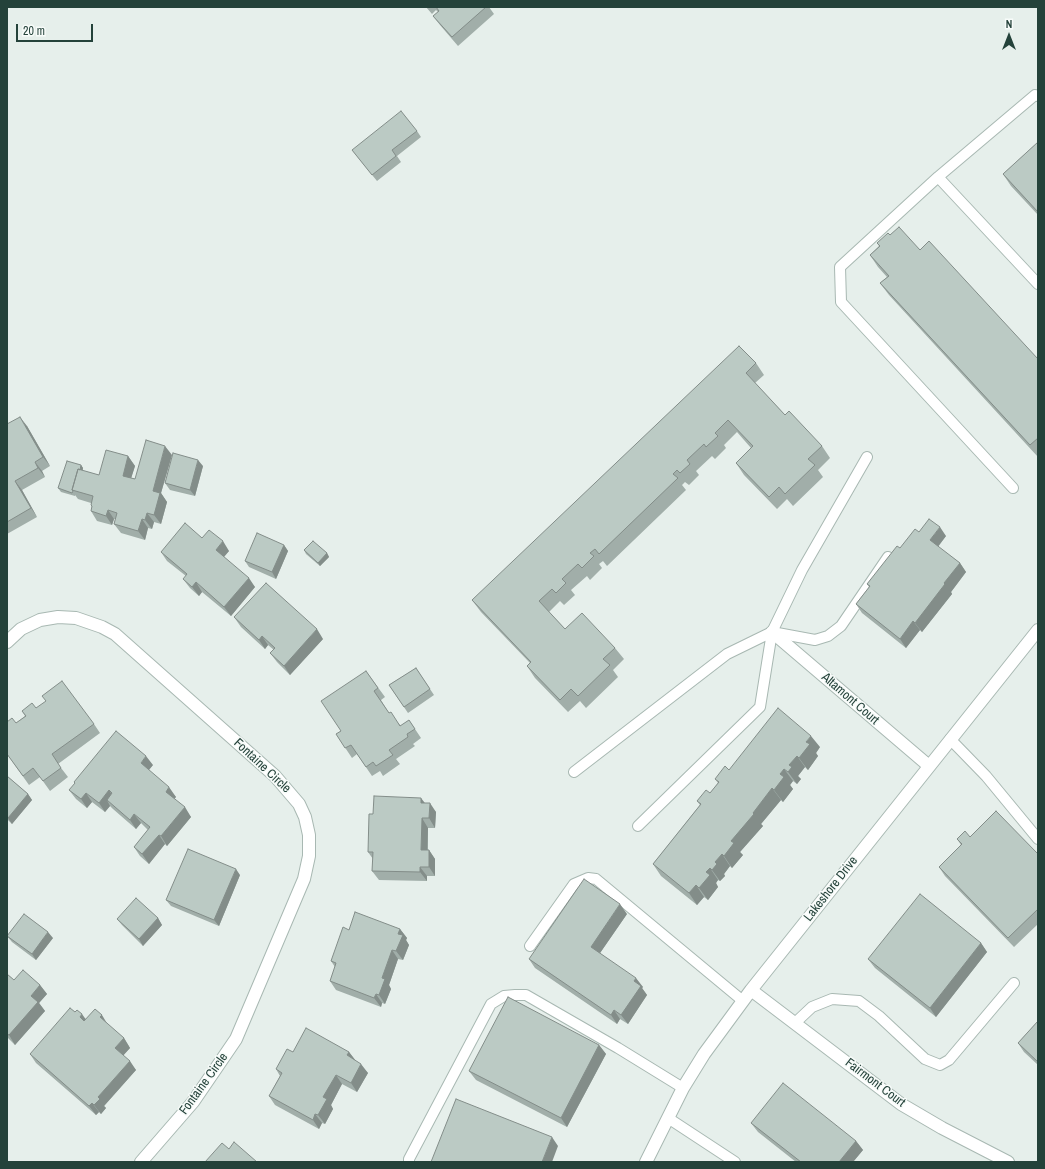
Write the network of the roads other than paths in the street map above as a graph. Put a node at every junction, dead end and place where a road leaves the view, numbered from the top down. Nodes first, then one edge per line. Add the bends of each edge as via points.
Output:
1 (1038, 96) edge
2 (938, 177) junction
3 (1038, 284) edge
4 (867, 457) dead end
5 (1013, 488) dead end
6 (888, 557) edge
7 (1038, 630) edge
8 (772, 632) junction
9 (7, 642) edge
10 (950, 739) junction
11 (928, 766) junction
12 (574, 772) dead end
13 (638, 826) dead end
14 (1038, 839) edge
15 (530, 946) dead end
16 (1014, 983) dead end
17 (751, 990) junction
18 (743, 1001) junction
19 (795, 1023) junction
20 (683, 1088) junction
21 (668, 1118) junction
22 (141, 1162) edge
23 (409, 1162) edge
24 (646, 1162) edge
25 (735, 1162) edge
26 (1008, 1162) edge

1 - 2 lane via 1035,95
2 - 3 lane
2 - 5 lane via 840,267 841,302
4 - 8 lane via 802,570
6 - 8 lane via 841,626 828,636 815,640
7 - 10 street, Lakeshore Drive
8 - 11 street, Altamont Court
8 - 12 lane via 726,654
8 - 13 lane via 760,707
9 - 22 street, Fontaine Circle via 21,629 40,620 58,617 76,618 115,634 275,776 292,794 305,817 309,835 309,856 304,879 236,1039 193,1102
10 - 11 street, Lakeshore Drive
10 - 14 lane via 986,776
11 - 17 street, Lakeshore Drive
15 - 18 lane via 574,884 588,878 596,879
16 - 19 lane via 949,1060 940,1065 925,1059 859,1001 832,999 812,1007
17 - 18 street, Lakeshore Drive
17 - 19 street, Fairmont Court
18 - 20 street, Lakeshore Drive via 704,1054
19 - 26 street, Fairmont Court via 902,1104
20 - 21 street, Lakeshore Drive
20 - 23 lane via 526,996 504,996 491,1004
21 - 24 street, Lakeshore Drive
21 - 25 lane

